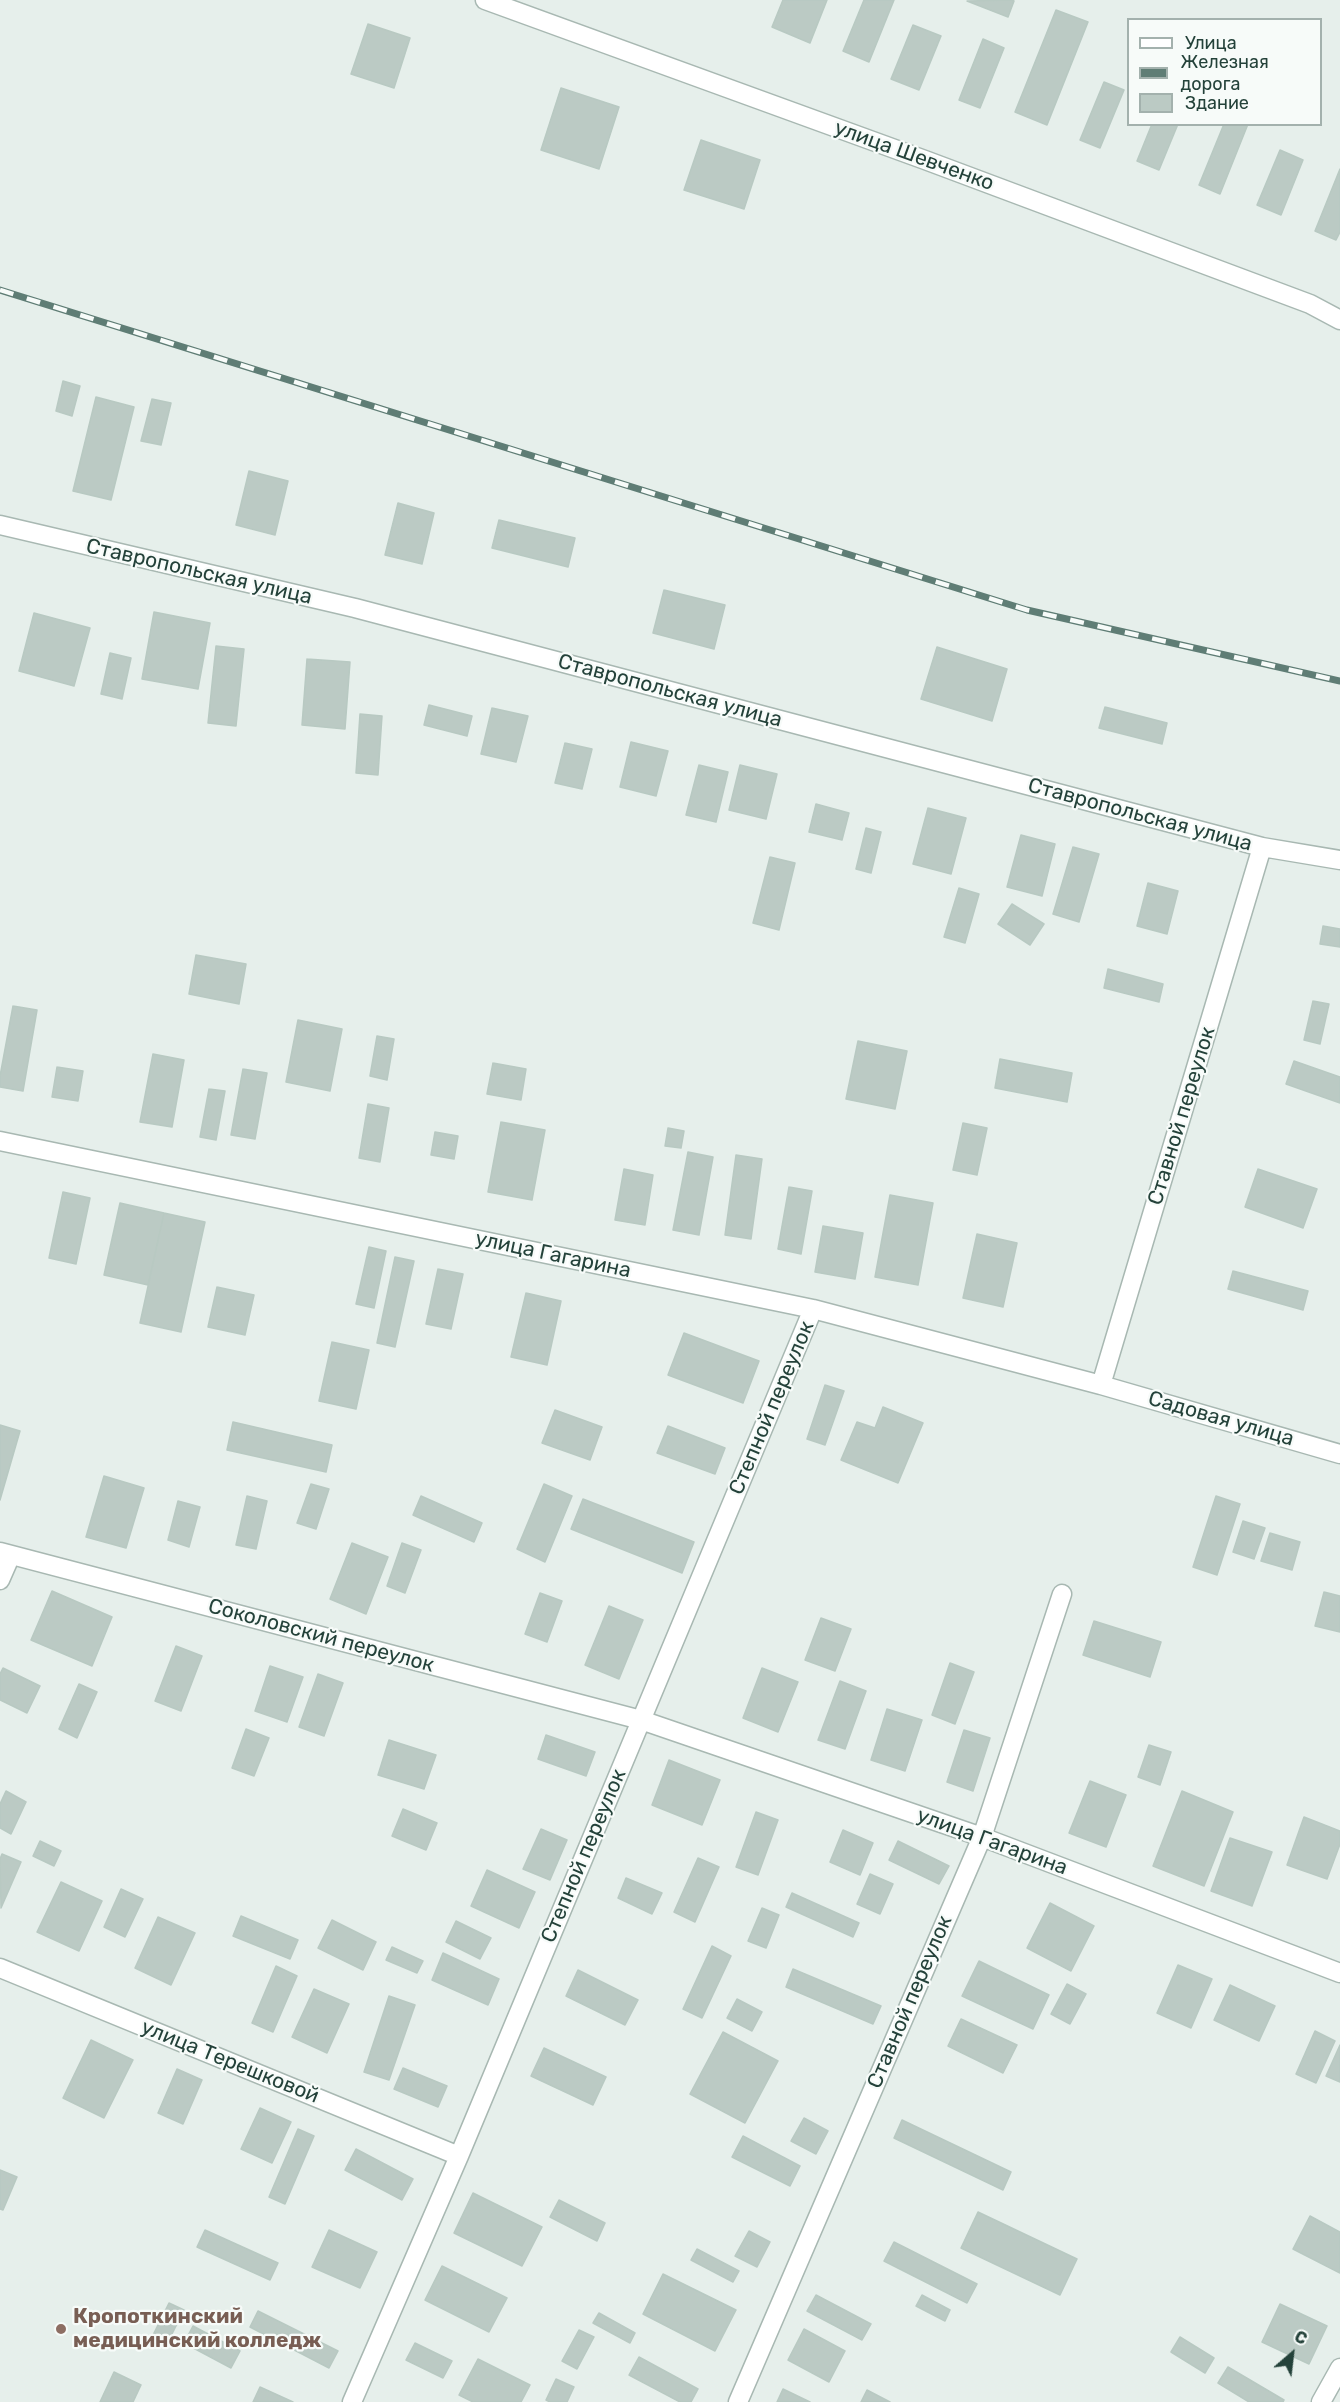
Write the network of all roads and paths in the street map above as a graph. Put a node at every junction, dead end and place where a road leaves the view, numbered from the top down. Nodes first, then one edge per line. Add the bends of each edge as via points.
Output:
1 (485, 0) edge
2 (1340, 320) edge
3 (0, 525) edge
4 (1262, 847) junction
5 (1340, 860) edge
6 (0, 1141) edge
7 (813, 1309) junction
8 (1101, 1385) junction
9 (1340, 1454) edge
10 (6, 1553) edge
11 (0, 1580) edge
12 (1062, 1594) dead end
13 (641, 1720) junction
14 (982, 1837) junction
15 (0, 1968) edge
16 (1340, 1973) edge
17 (459, 2156) junction
18 (1340, 2368) edge
19 (352, 2402) edge
20 (738, 2402) edge
21 (1321, 2402) edge

1 - 2 street, улица Шевченко via 936,164 1310,304
3 - 4 street, Ставропольская улица via 355,608
4 - 5 street, Ставропольская улица
4 - 8 street, Ставной переулок
6 - 7 street, улица Гагарина
7 - 8 street, улица Гагарина
7 - 13 street, Степной переулок
8 - 9 street, Садовая улица
10 - 11 street
10 - 13 street, Соколовский переулок
12 - 14 street, Ставной переулок
13 - 14 street, улица Гагарина
13 - 17 street, Степной переулок
14 - 16 street, улица Гагарина
14 - 20 street, Ставной переулок
15 - 17 street, улица Терешковой
17 - 19 street, Степной переулок
18 - 21 street

